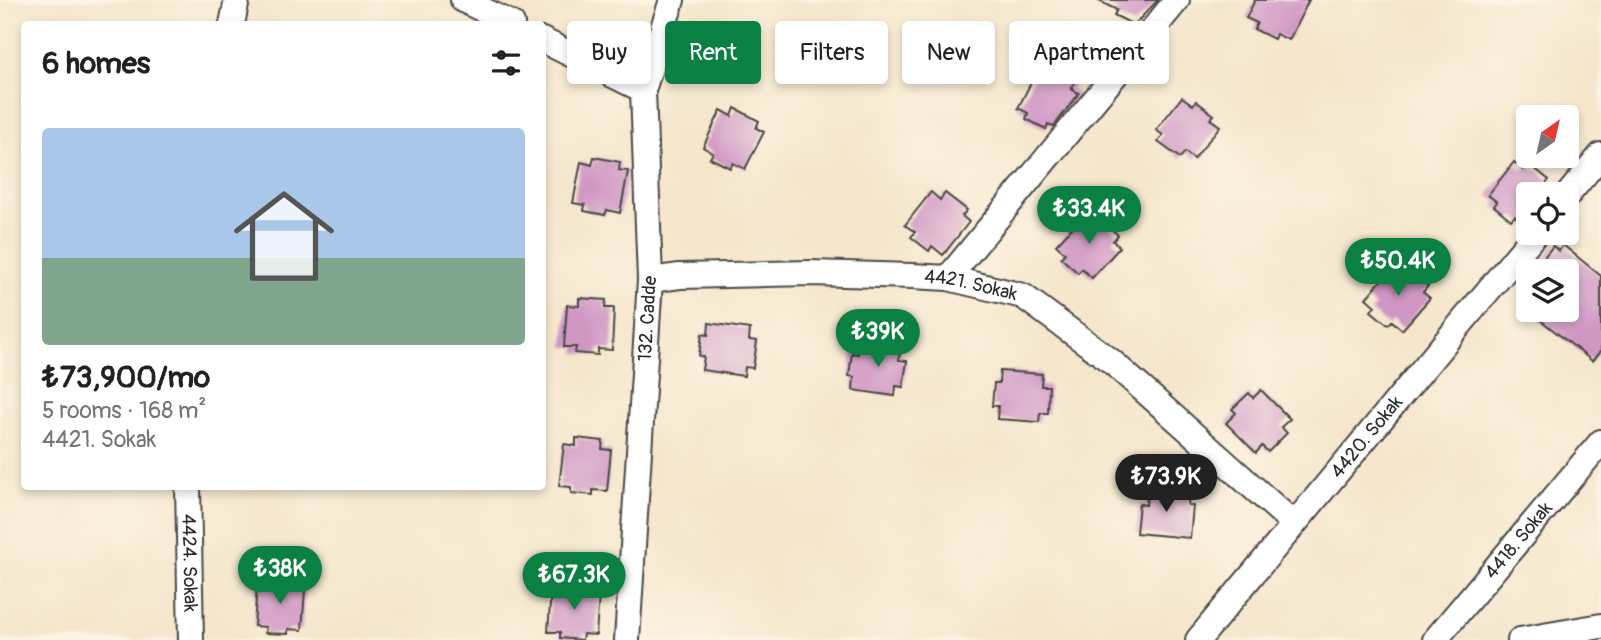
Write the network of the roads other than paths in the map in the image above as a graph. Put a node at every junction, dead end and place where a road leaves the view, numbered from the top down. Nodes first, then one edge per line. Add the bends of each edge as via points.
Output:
1 (237, 0) edge
2 (463, 0) edge
3 (672, 0) edge
4 (1177, 0) edge
5 (233, 21) edge
6 (506, 21) edge
7 (546, 42) edge
8 (643, 90) junction
9 (1601, 155) edge
10 (1578, 182) edge
11 (1526, 245) edge
12 (948, 278) junction
13 (650, 280) junction
14 (1601, 442) edge
15 (1590, 467) edge
16 (188, 490) edge
17 (1293, 523) junction
18 (1601, 626) edge
19 (191, 640) edge
20 (627, 640) edge
21 (1198, 640) edge
22 (1435, 640) edge
23 (1520, 640) edge

1 - 5 street
2 - 6 street
3 - 8 street, 132. Cadde
4 - 12 street
7 - 8 street
8 - 13 street, 132. Cadde
9 - 10 street
11 - 17 street, 4420. Sokak
12 - 13 street, 4421. Sokak via 811,273
12 - 17 street, 4421. Sokak via 1023,296 1111,362
13 - 20 street, 132. Cadde
14 - 15 street, 4418. Sokak
15 - 22 street, 4418. Sokak
16 - 19 street, 4424. Sokak
17 - 21 street, 4420. Sokak
18 - 23 street

